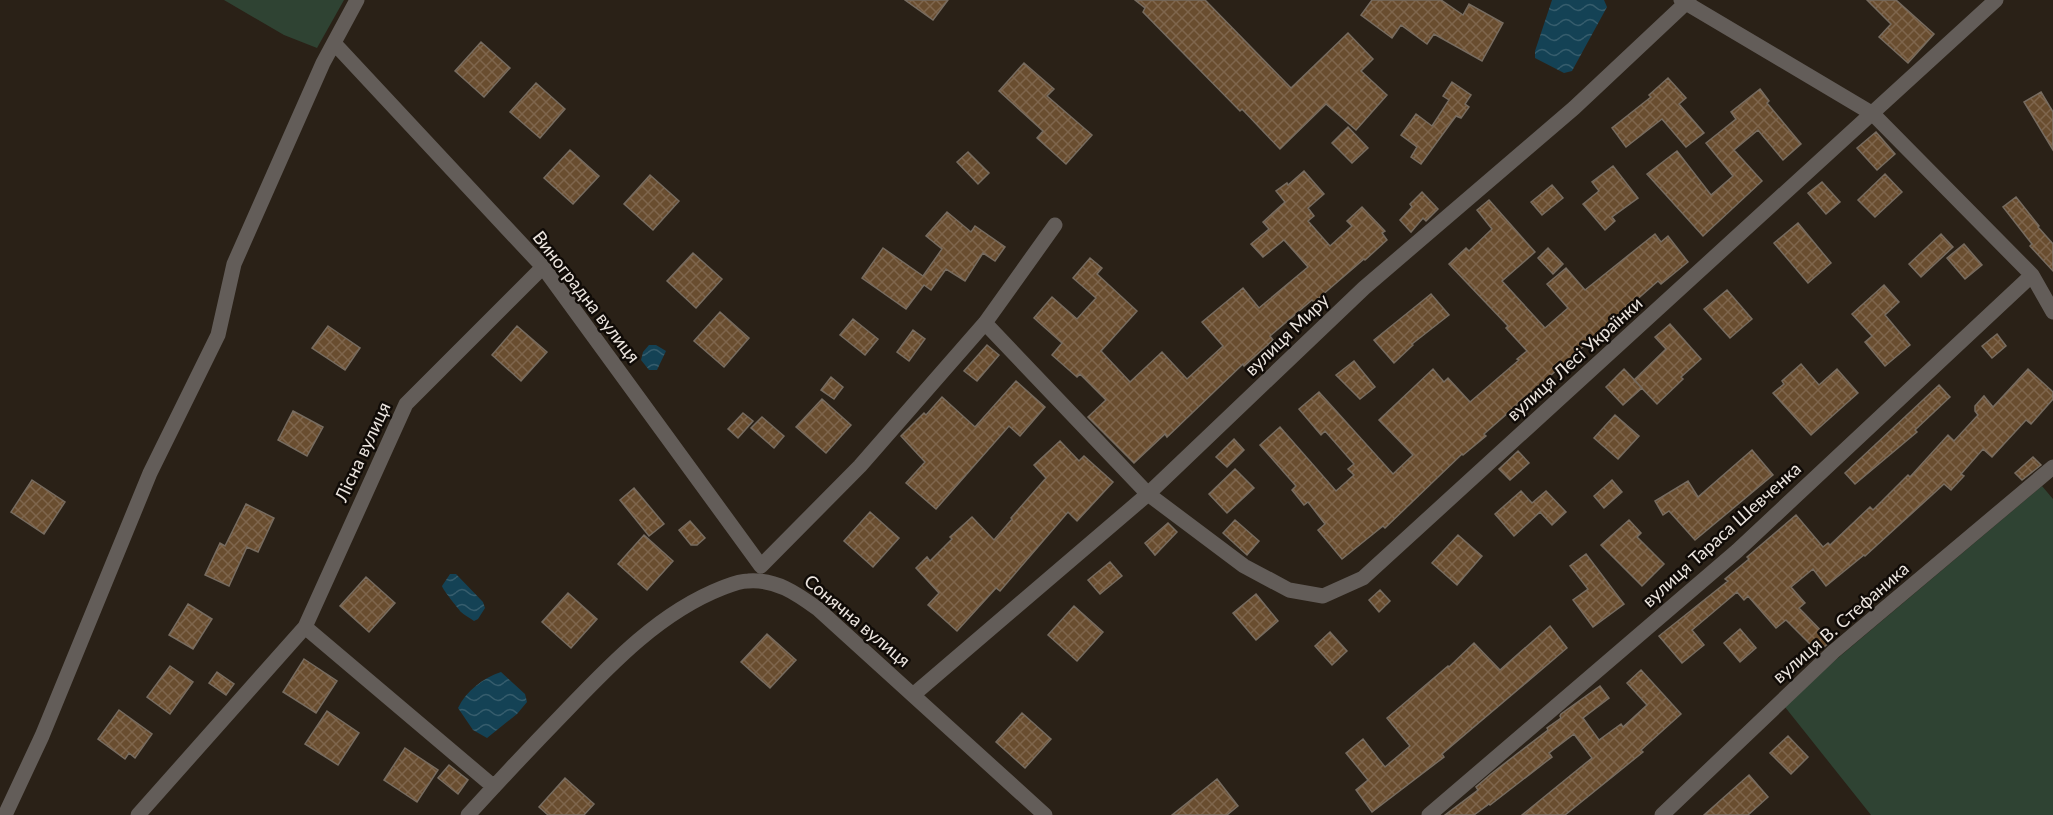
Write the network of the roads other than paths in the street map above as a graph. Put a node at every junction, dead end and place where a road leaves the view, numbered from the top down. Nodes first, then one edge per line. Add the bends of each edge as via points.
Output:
1 (357, 0) edge
2 (1996, 0) edge
3 (1686, 1) edge
4 (334, 43) junction
5 (1873, 114) junction
6 (1055, 225) dead end
7 (543, 267) junction
8 (2032, 275) junction
9 (2053, 312) edge
10 (985, 323) junction
11 (2053, 467) edge
12 (1148, 494) junction
13 (760, 573) junction
14 (305, 627) junction
15 (913, 695) junction
16 (494, 787) junction
17 (5, 815) edge
18 (138, 815) edge
19 (468, 815) edge
20 (1046, 815) edge
21 (1429, 815) edge
22 (1662, 815) edge

1 - 4 street
2 - 5 street, вулиця Лесі Українки
3 - 5 street
3 - 12 street, вулиця Миру via 1574,108 1364,288
4 - 7 street, Виноградна вулиця
4 - 17 street via 234,264 218,335 150,472 42,736
5 - 8 street
5 - 12 street, вулиця Лесі Українки via 1363,578 1323,596 1289,590 1244,566
6 - 10 street
7 - 13 street, Виноградна вулиця
7 - 14 street, Лісна вулиця via 406,404
8 - 9 street
8 - 21 street, вулиця Тараса Шевченка via 1737,551
10 - 12 street
10 - 13 street
11 - 22 street, вулиця В. Стефаника via 1833,652
12 - 15 street, вулиця Миру
13 - 15 street, Сонячна вулиця via 818,609
13 - 16 street, Сонячна вулиця via 705,595 664,621 608,668
14 - 16 street
14 - 18 street, Лісна вулиця
15 - 20 street, Сонячна вулиця
16 - 19 street, Сонячна вулиця

